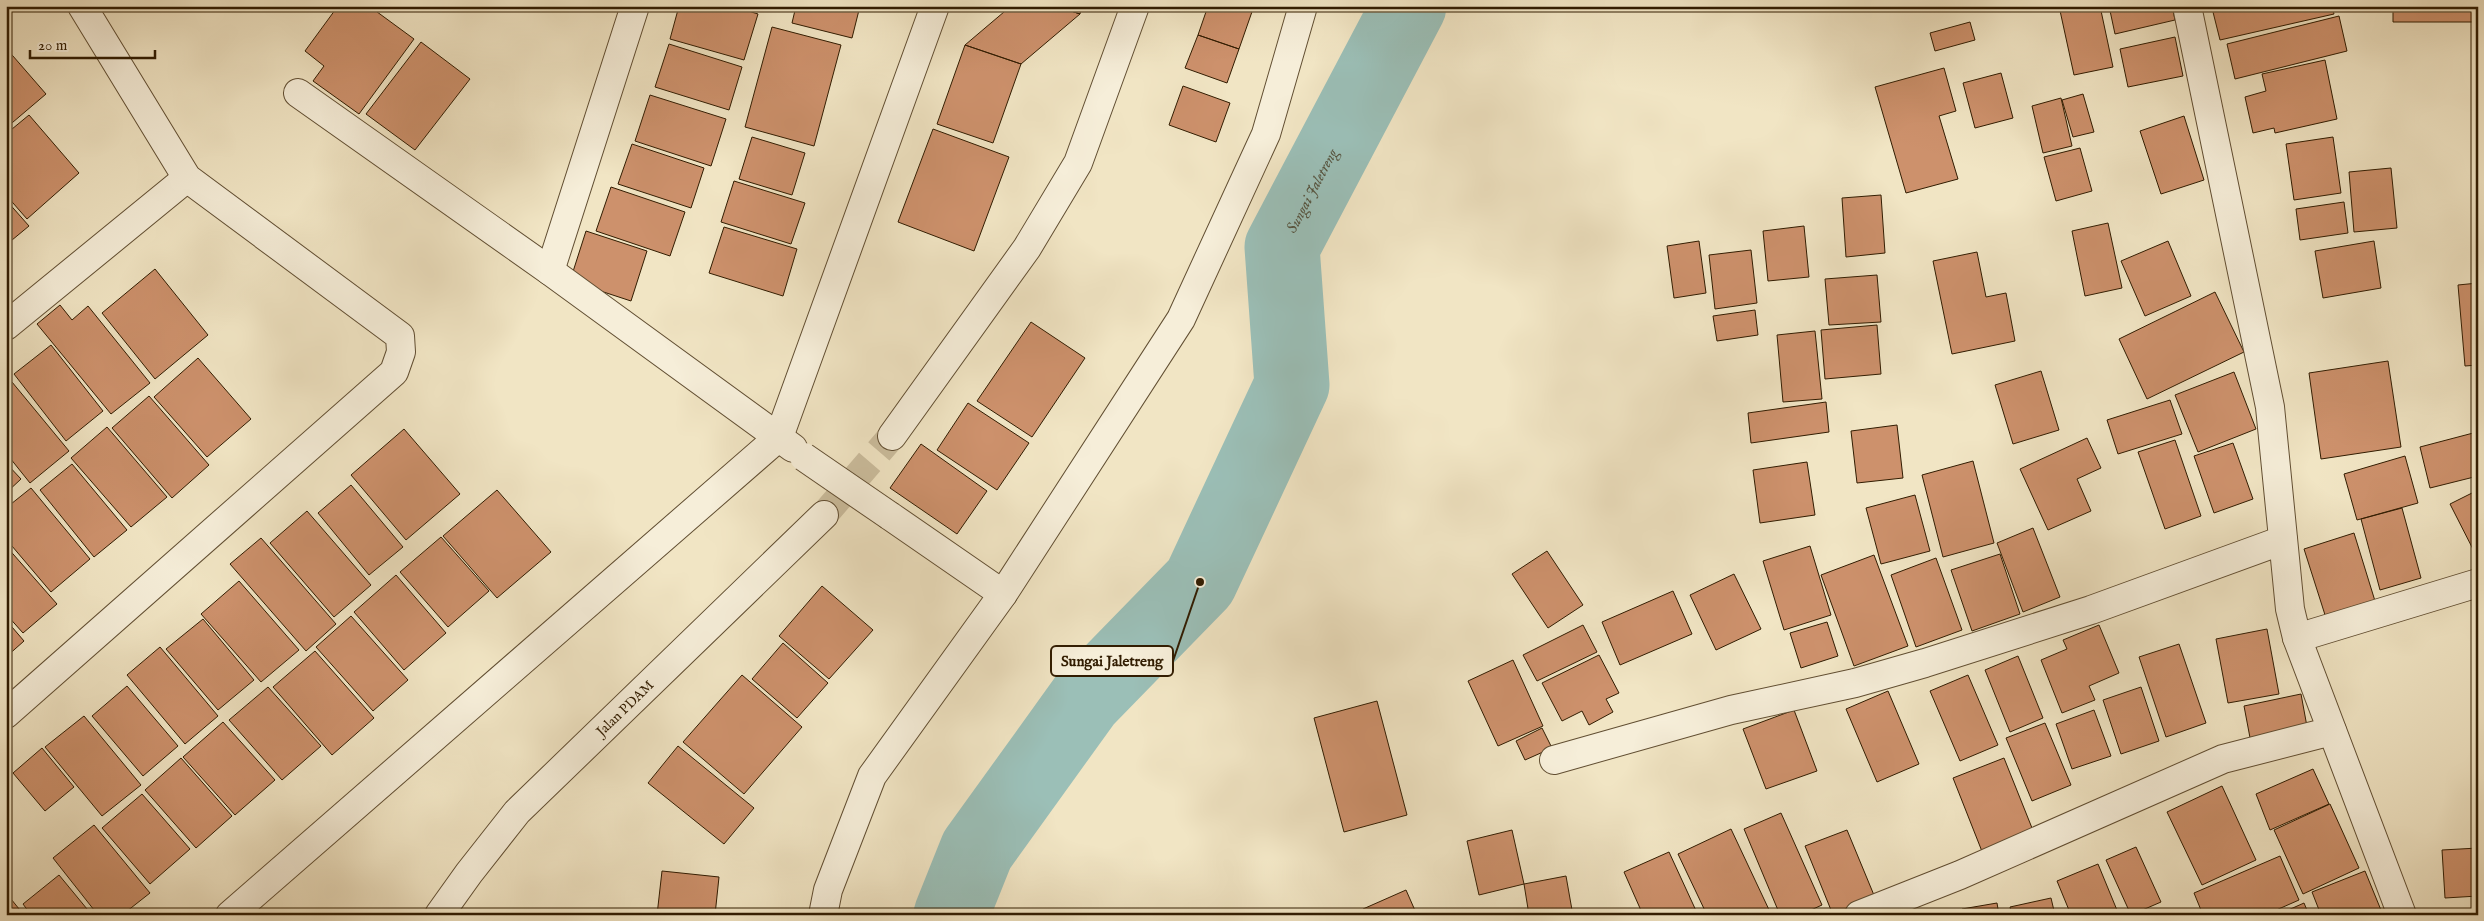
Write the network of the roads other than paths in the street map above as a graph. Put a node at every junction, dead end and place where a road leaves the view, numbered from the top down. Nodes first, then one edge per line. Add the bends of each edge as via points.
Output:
1 (82, 6) edge
2 (635, 6) edge
3 (936, 6) edge
4 (1135, 6) edge
5 (1303, 6) edge
6 (2187, 6) edge
7 (298, 93) dead end
8 (186, 178) junction
9 (550, 271) junction
10 (6, 326) edge
11 (892, 436) tunnel mouth
12 (779, 437) junction
13 (824, 515) tunnel mouth
14 (2283, 540) junction
15 (2478, 583) edge
16 (1003, 594) junction
17 (2297, 638) junction
18 (6, 714) edge
19 (2332, 731) junction
20 (1554, 760) dead end
21 (230, 915) edge
22 (438, 915) edge
23 (823, 915) edge
24 (1859, 915) edge
25 (2402, 915) edge

1 - 8 street
2 - 9 street
3 - 12 street
4 - 11 street via 1078,163 1028,248
5 - 16 street via 1266,134 1181,319
6 - 14 street via 2270,407
7 - 9 street
8 - 10 street
8 - 18 street via 400,336 401,352 394,372
9 - 12 street
12 - 16 street, bridge
12 - 21 street
13 - 22 street, Jalan PDAM via 517,812
14 - 17 street via 2290,609
14 - 20 street via 2091,610 1925,663 1855,683 1731,710
15 - 17 street
16 - 23 street via 872,776 828,890
17 - 19 street
19 - 24 street via 2223,759 1969,872
19 - 25 street

